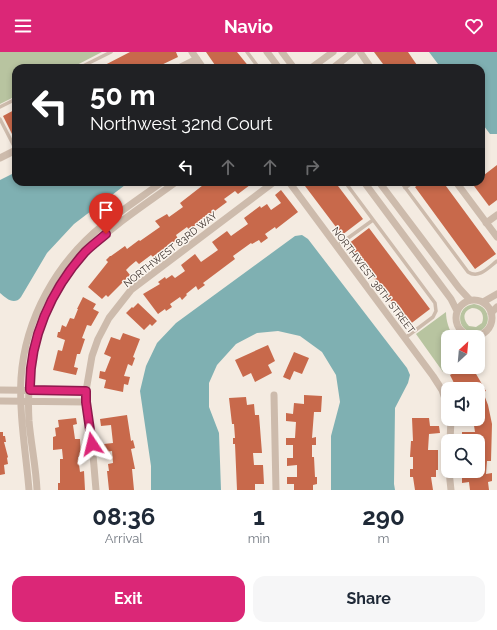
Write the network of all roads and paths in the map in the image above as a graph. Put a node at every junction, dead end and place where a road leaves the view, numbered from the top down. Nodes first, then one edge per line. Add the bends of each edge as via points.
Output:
1 (111, 52) edge
2 (192, 52) edge
3 (247, 52) edge
4 (267, 52) edge
5 (282, 52) edge
6 (333, 52) edge
7 (354, 52) edge
8 (360, 52) edge
9 (197, 59) junction
10 (87, 64) edge
11 (187, 64) edge
12 (200, 64) edge
13 (256, 64) edge
14 (276, 64) edge
15 (291, 64) edge
16 (316, 64) edge
17 (338, 64) edge
18 (369, 64) edge
19 (12, 101) edge
20 (0, 107) edge
21 (0, 119) edge
22 (12, 142) edge
23 (12, 152) edge
24 (0, 158) edge
25 (157, 186) edge
26 (171, 186) edge
27 (269, 186) edge
28 (292, 186) edge
29 (348, 186) edge
30 (367, 186) edge
31 (382, 186) edge
32 (408, 186) edge
33 (459, 186) edge
34 (405, 188) joint
35 (497, 215) edge
36 (373, 220) junction
37 (486, 223) junction
38 (497, 237) edge
39 (337, 246) junction
40 (497, 261) edge
41 (497, 294) edge
42 (470, 300) junction
43 (483, 302) junction
44 (497, 307) edge
45 (457, 311) junction
46 (491, 313) junction
47 (405, 338) junction
48 (441, 388) edge
49 (0, 390) edge
50 (21, 390) junction
51 (30, 390) junction
52 (86, 391) junction
53 (274, 395) dead end
54 (0, 401) edge
55 (21, 401) junction
56 (30, 401) junction
57 (86, 402) junction
58 (450, 478) edge
59 (29, 490) edge
60 (37, 490) edge
61 (96, 490) edge
62 (276, 490) edge
63 (451, 490) edge

1 - 10 lane
2 - 9 street
3 - 13 lane
4 - 14 street
5 - 15 street
6 - 16 street
7 - 17 street
8 - 18 street
9 - 11 street
9 - 12 street
19 - 20 lane
21 - 22 lane
23 - 24 street
25 - 50 street via 81,245 55,278 31,325 25,350
26 - 51 street via 106,234 86,251 71,269 57,290 37,336 31,365
27 - 52 street, NORTHWEST 83RD WAY via 131,290 109,318 98,339
28 - 39 street, NORTHWEST 38TH STREET
29 - 36 lane
30 - 45 street via 451,299
31 - 42 street
32 - 34 lane
33 - 37 street
34 - 40 lane via 468,272 479,274
35 - 37 street
36 - 39 lane
36 - 47 lane via 436,308 432,317
37 - 38 street
39 - 47 street, NORTHWEST 38TH STREET
41 - 43 street
42 - 43 street
42 - 45 street via 464,302
43 - 46 street
44 - 46 street
45 - 46 street via 455,317 459,328 464,333 475,336 490,325
47 - 48 street, NORTHWEST 38TH STREET
49 - 50 street
50 - 51 street
50 - 55 street
51 - 52 street
51 - 56 street
52 - 57 street, NORTHWEST 83RD WAY
53 - 62 street
54 - 55 street
55 - 56 street
55 - 59 street
56 - 57 street
56 - 60 street via 29,422
57 - 61 street, NORTHWEST 83RD WAY
58 - 63 street

